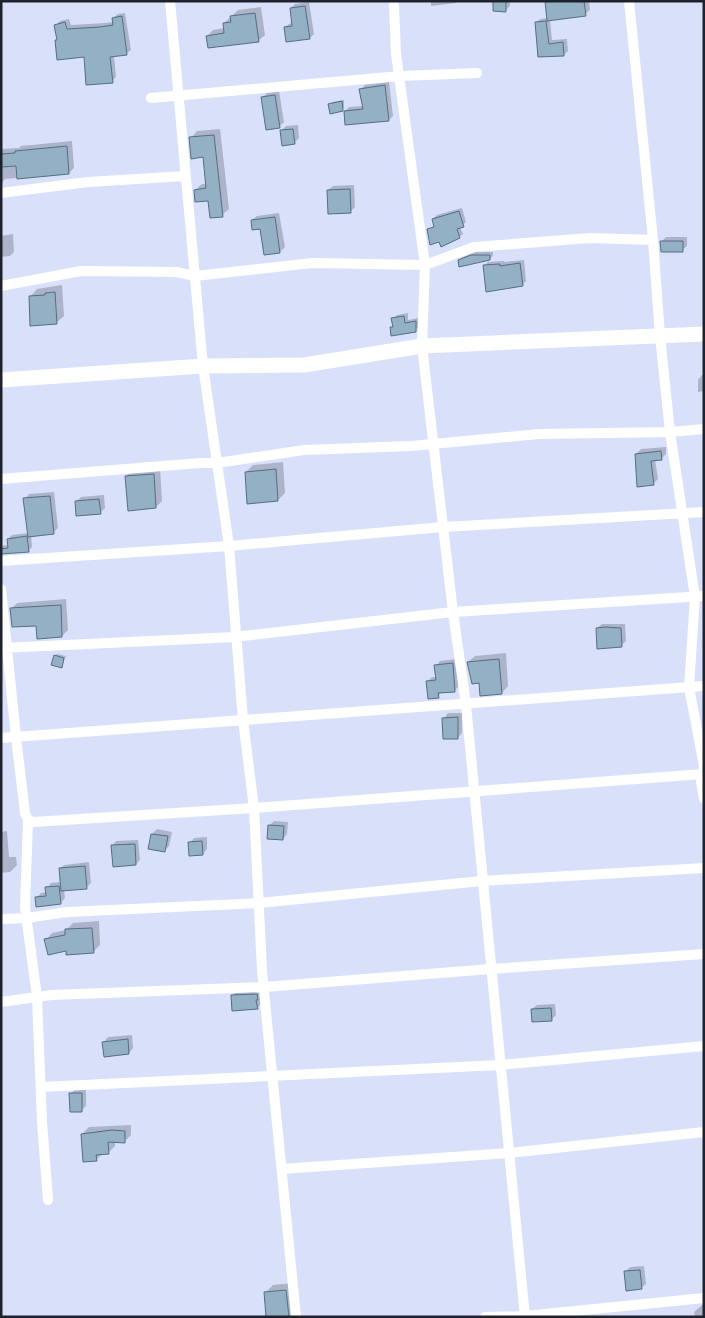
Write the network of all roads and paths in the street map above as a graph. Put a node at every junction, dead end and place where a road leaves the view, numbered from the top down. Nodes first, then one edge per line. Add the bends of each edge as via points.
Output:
1 (170, 1) edge
2 (629, 1) edge
3 (394, 5) dead end
4 (477, 73) dead end
5 (400, 76) junction
6 (178, 95) junction
7 (151, 98) dead end
8 (185, 176) junction
9 (1, 193) edge
10 (653, 240) junction
11 (425, 265) junction
12 (195, 276) junction
13 (1, 286) edge
14 (704, 334) edge
15 (660, 336) junction
16 (422, 346) junction
17 (202, 366) junction
18 (1, 380) edge
19 (704, 429) edge
20 (670, 432) junction
21 (434, 444) junction
22 (217, 463) junction
23 (1, 479) edge
24 (704, 512) edge
25 (682, 513) junction
26 (443, 527) junction
27 (229, 546) junction
28 (1, 561) edge
29 (1, 589) edge
30 (699, 596) edge
31 (453, 612) junction
32 (235, 637) junction
33 (4, 648) edge
34 (704, 686) edge
35 (689, 687) junction
36 (466, 705) junction
37 (243, 720) junction
38 (16, 737) junction
39 (1, 738) edge
40 (702, 780) edge
41 (473, 790) junction
42 (704, 798) edge
43 (254, 808) junction
44 (28, 820) junction
45 (704, 868) edge
46 (482, 881) junction
47 (258, 903) junction
48 (26, 918) junction
49 (1, 919) edge
50 (704, 954) edge
51 (491, 969) junction
52 (264, 987) junction
53 (37, 997) junction
54 (1, 1002) edge
55 (704, 1046) edge
56 (500, 1065) junction
57 (272, 1075) junction
58 (41, 1087) junction
59 (704, 1132) edge
60 (509, 1153) junction
61 (282, 1169) junction
62 (48, 1200) dead end
63 (704, 1298) edge
64 (525, 1316) edge
65 (296, 1317) edge
66 (485, 1317) edge

1 - 6 street
2 - 10 street
3 - 5 street
4 - 5 street
5 - 6 street
5 - 11 street
6 - 7 street
6 - 8 street
8 - 9 street via 88,182
8 - 12 street
10 - 11 street via 590,238 474,247
10 - 15 street
11 - 12 street via 312,263
11 - 16 street
12 - 13 street via 176,272 81,271
12 - 17 street
14 - 15 street
15 - 16 street
15 - 20 street
16 - 17 street via 304,365
16 - 21 street
17 - 18 street
17 - 22 street
19 - 20 street
20 - 21 street via 538,434
20 - 25 street
21 - 22 street via 304,450
21 - 26 street
22 - 23 street
22 - 27 street
24 - 25 street
25 - 26 street
25 - 30 street
26 - 27 street
26 - 31 street
27 - 28 street
27 - 32 street
29 - 33 street
30 - 31 street
30 - 35 street
31 - 32 street
31 - 36 street
32 - 33 street
32 - 37 street
33 - 38 street
34 - 35 street
35 - 36 street
35 - 40 street via 704,766
36 - 37 street
36 - 41 street
37 - 38 street
37 - 43 street
38 - 39 street
38 - 44 street
40 - 41 street
40 - 42 street
41 - 43 street
41 - 46 street
43 - 44 street via 41,822
43 - 47 street
44 - 48 street
45 - 46 street
46 - 47 street
46 - 51 street
47 - 48 street via 68,912
47 - 52 street
48 - 49 street
48 - 53 street
50 - 51 street
51 - 52 street
51 - 56 street
52 - 53 street
52 - 57 street
53 - 54 street
53 - 58 street
55 - 56 street
56 - 57 street
56 - 60 street
57 - 58 street
57 - 61 street
58 - 62 street
59 - 60 street
60 - 61 street
60 - 64 street
61 - 65 street
63 - 64 street
64 - 66 street

